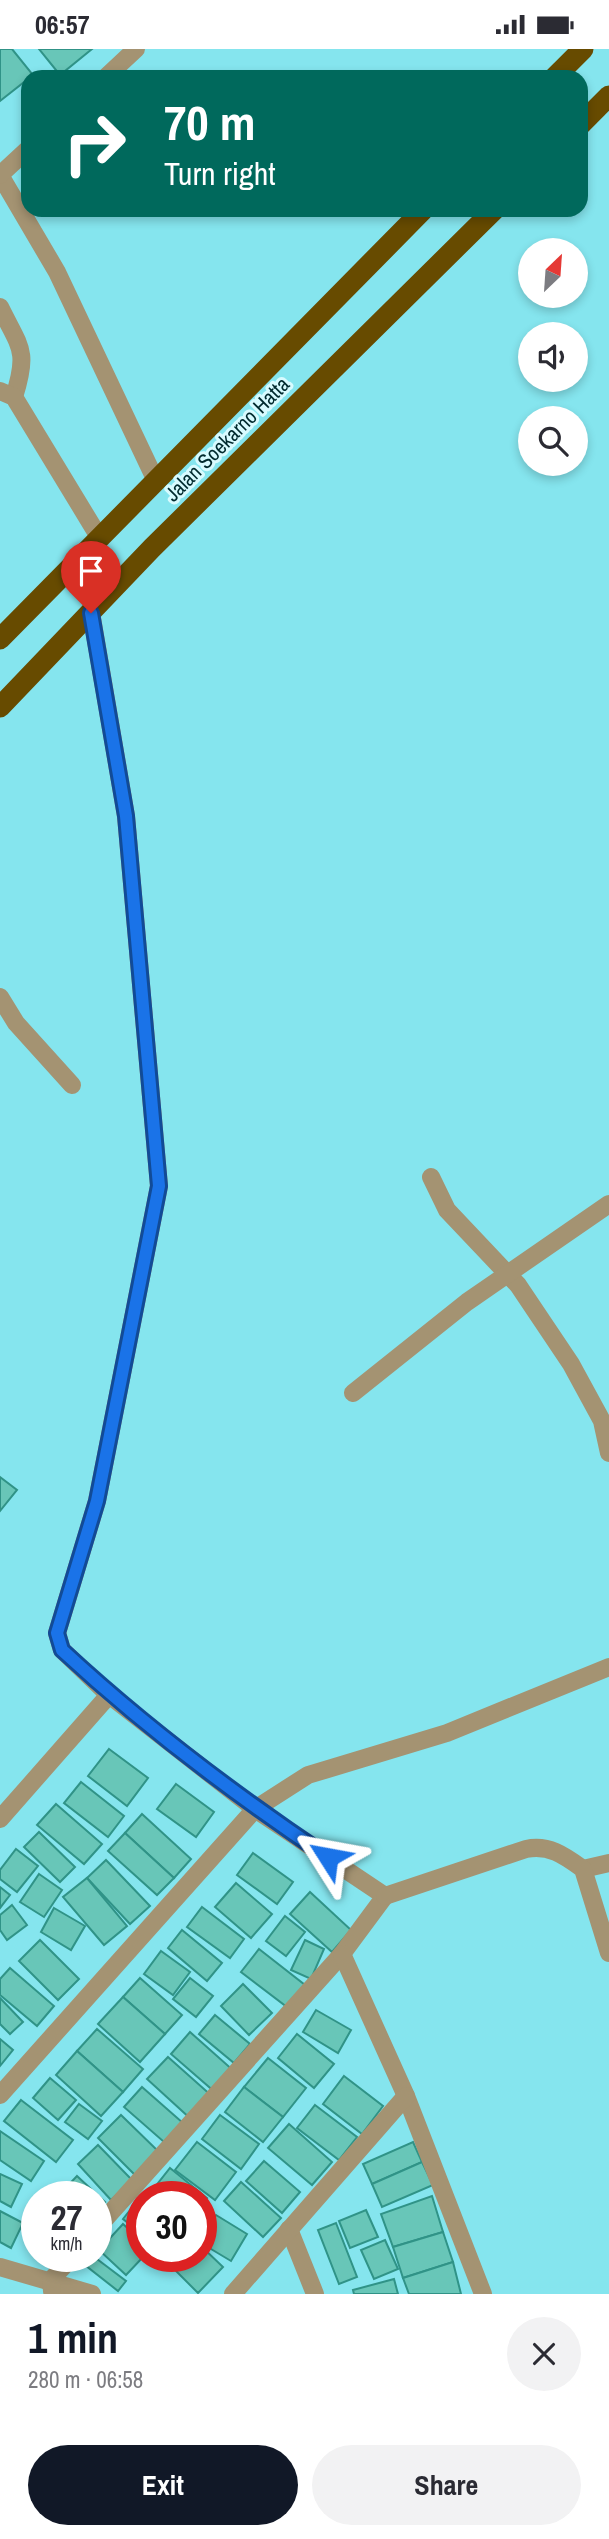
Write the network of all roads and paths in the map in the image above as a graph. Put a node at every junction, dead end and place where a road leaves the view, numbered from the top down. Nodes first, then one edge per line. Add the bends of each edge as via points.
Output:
1 (136, 49) edge
2 (583, 49) edge
3 (114, 70) edge
4 (562, 70) edge
5 (609, 96) edge
6 (588, 117) edge
7 (21, 156) edge
8 (0, 175) edge
9 (21, 211) edge
10 (25, 217) edge
11 (416, 217) edge
12 (487, 217) edge
13 (0, 307) edge
14 (7, 394) edge
15 (155, 479) junction
16 (99, 537) junction
17 (91, 613) junction
18 (0, 639) edge
19 (0, 707) edge
20 (0, 997) edge
21 (72, 1085) dead end
22 (431, 1177) dead end
23 (609, 1204) edge
24 (508, 1273) junction
25 (353, 1393) dead end
26 (606, 1420) edge
27 (609, 1453) edge
28 (609, 1667) edge
29 (109, 1695) junction
30 (254, 1809) junction
31 (0, 1819) edge
32 (609, 1863) edge
33 (583, 1869) junction
34 (384, 1896) junction
35 (609, 1953) edge
36 (342, 1954) junction
37 (0, 2095) edge
38 (406, 2096) junction
39 (112, 2211) edge
40 (289, 2229) junction
41 (0, 2267) edge
42 (62, 2272) edge
43 (52, 2287) edge
44 (92, 2294) edge
45 (233, 2294) edge
46 (315, 2294) edge
47 (483, 2294) edge

1 - 3 street
2 - 4 highway
5 - 6 highway
7 - 8 street
8 - 9 street
10 - 15 street via 57,272
11 - 15 highway, Jalan Soekarno Hatta
12 - 17 highway, Jalan Soekarno Hatta
13 - 14 street via 23,354 22,372
14 - 16 street
15 - 16 highway, Jalan Soekarno Hatta
16 - 18 highway, Jalan Soekarno Hatta
17 - 19 highway, Jalan Soekarno Hatta
17 - 29 street via 126,816 159,1186 97,1501 57,1633 62,1650
20 - 21 street via 16,1023
22 - 24 street via 447,1210
23 - 24 street
24 - 25 street
24 - 26 street
26 - 27 street
28 - 30 street via 447,1733 308,1775
29 - 30 street
29 - 31 street
30 - 34 street
30 - 37 street
32 - 33 street
33 - 34 street via 551,1849 536,1847
33 - 35 street
34 - 36 street
36 - 38 street
36 - 39 street
38 - 40 street
38 - 47 street
40 - 45 street
40 - 46 street
41 - 43 street
42 - 43 street
43 - 44 street

